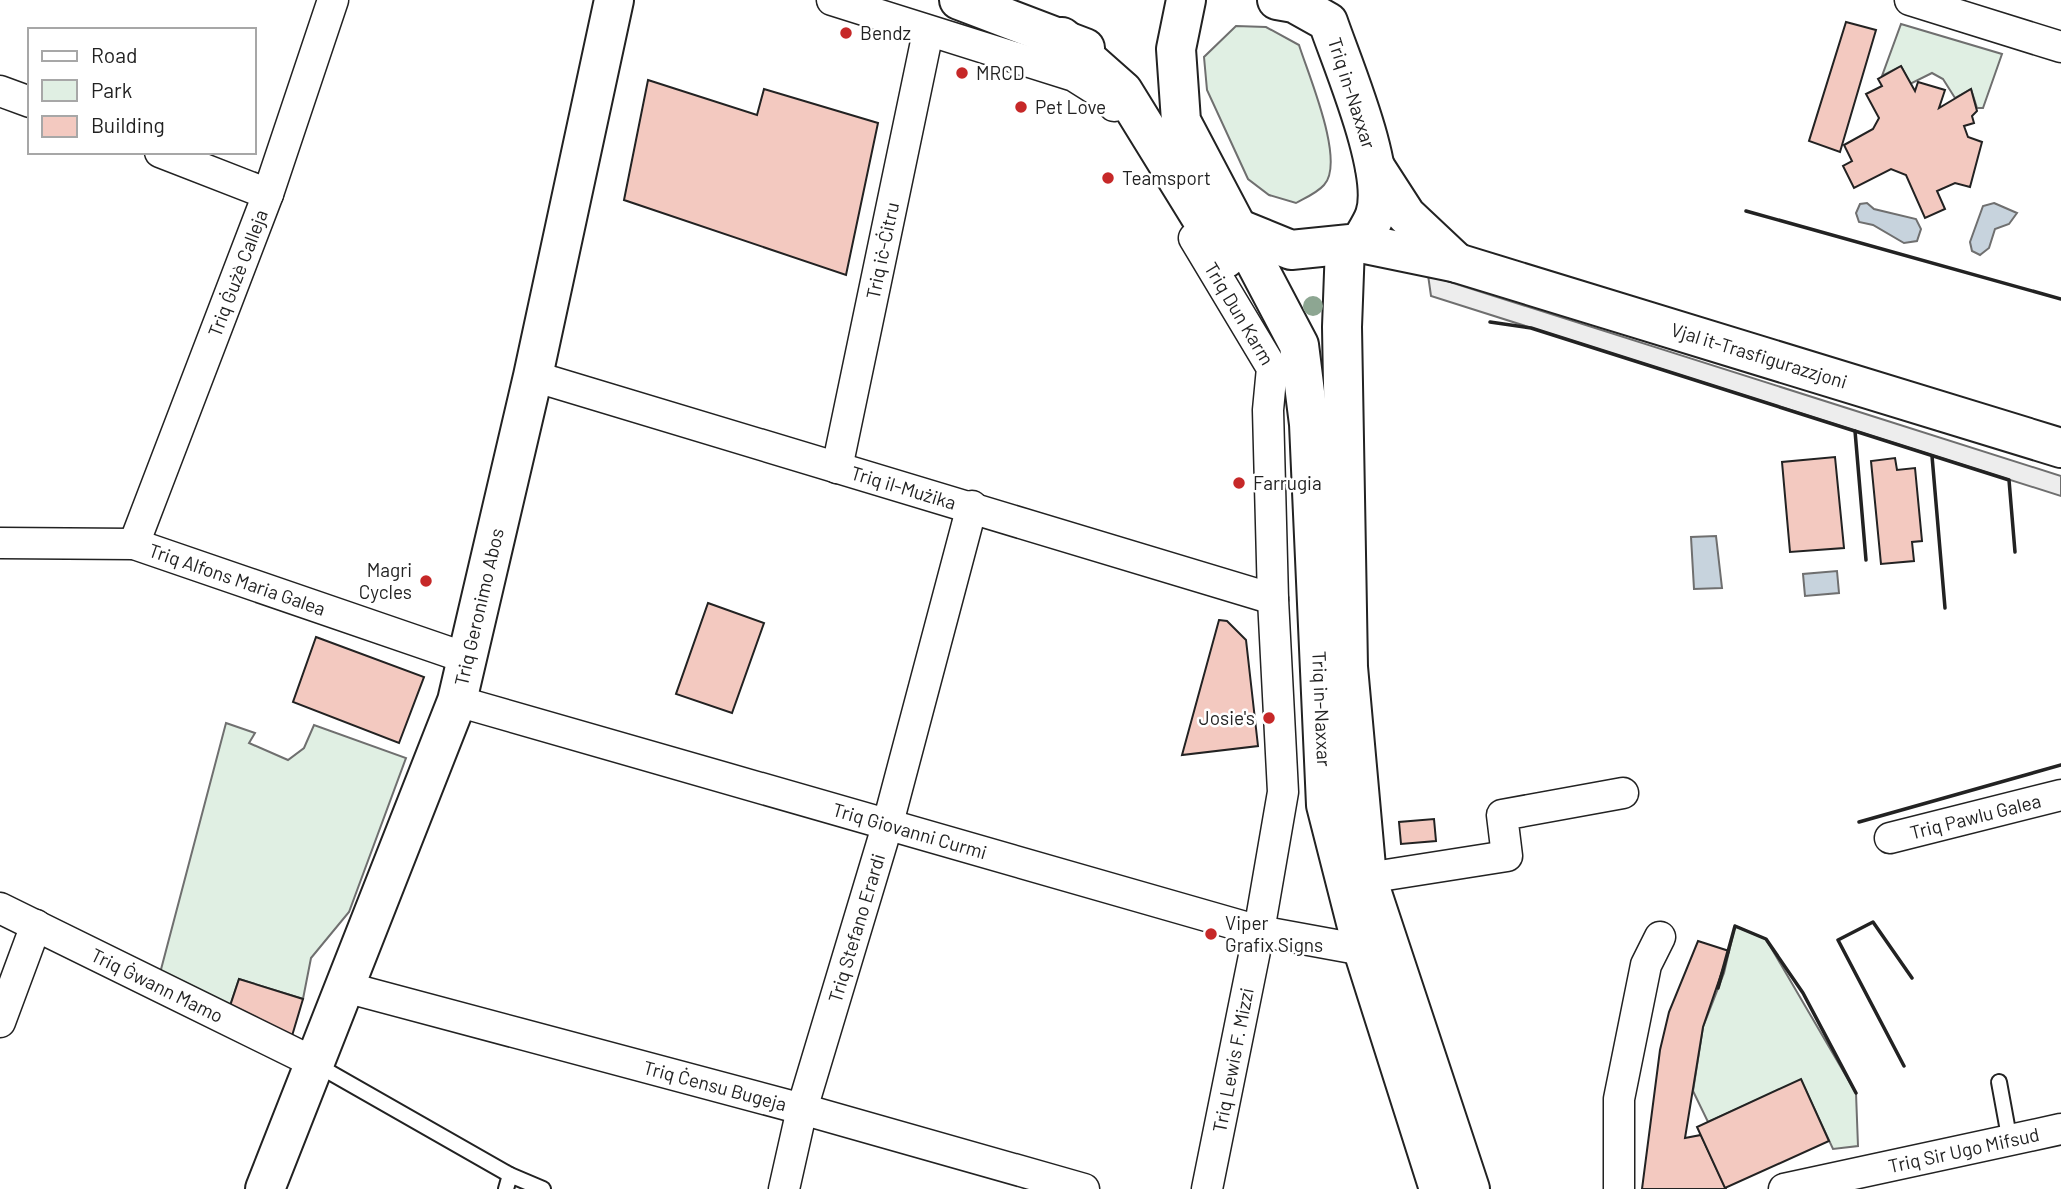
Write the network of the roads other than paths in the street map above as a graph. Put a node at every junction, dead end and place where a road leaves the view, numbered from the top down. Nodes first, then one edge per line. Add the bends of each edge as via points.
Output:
1 (333, 0) edge
2 (614, 0) edge
3 (832, 0) edge
4 (959, 0) edge
5 (1186, 0) edge
6 (1277, 0) edge
7 (1910, 0) edge
8 (1327, 11) edge
9 (928, 32) junction
10 (1062, 37) junction
11 (2061, 47) edge
12 (0, 91) edge
13 (28, 101) edge
14 (1181, 121) junction
15 (165, 154) edge
16 (1375, 167) junction
17 (268, 194) junction
18 (1237, 228) junction
19 (1352, 245) junction
20 (1457, 263) junction
21 (533, 376) junction
22 (1309, 424) junction
23 (2061, 448) edge
24 (837, 468) junction
25 (972, 506) junction
26 (0, 543) edge
27 (134, 544) junction
28 (1273, 598) junction
29 (469, 659) junction
30 (457, 701) junction
31 (1623, 793) dead end
32 (2061, 795) edge
33 (888, 823) junction
34 (1890, 838) dead end
35 (1367, 878) junction
36 (0, 908) edge
37 (36, 925) junction
38 (1259, 931) junction
39 (1660, 937) dead end
40 (1363, 950) junction
41 (345, 987) junction
42 (0, 1022) edge
43 (313, 1062) junction
44 (1999, 1082) dead end
45 (802, 1110) junction
46 (2061, 1129) edge
47 (2010, 1142) junction
48 (508, 1182) edge
49 (265, 1189) edge
50 (543, 1189) edge
51 (784, 1189) edge
52 (1084, 1189) edge
53 (1207, 1189) edge
54 (1439, 1189) edge
55 (1470, 1189) edge
56 (1619, 1189) edge
57 (1784, 1189) edge

1 - 17 street, Triq Ġużè Calleja
2 - 21 main road, Triq Geronimo Abos
3 - 9 street, Triq Dun Karm
4 - 10 main road
5 - 14 main road, Triq in-Naxxar via 1176,49
6 - 8 main road, Triq in-Naxxar
7 - 11 street
8 - 16 main road, Triq in-Naxxar
9 - 24 street, Triq iċ-Ċitru
9 - 28 street, Triq Dun Karm via 1074,76 1109,98 1272,368 1268,410
10 - 14 main road via 1121,69
10 - 22 main road via 1123,91 1286,354
12 - 13 street
14 - 18 main road, Triq in-Naxxar
15 - 17 street
16 - 19 main road, Triq in-Naxxar via 1376,213
16 - 20 main road, Vjal it-Trasfigurazzjoni via 1406,215
17 - 27 street, Triq Ġużè Calleja
18 - 19 main road via 1291,250
18 - 22 main road, Triq in-Naxxar via 1299,345
19 - 20 main road, Vjal it-Trasfigurazzjoni
19 - 35 main road, Triq in-Naxxar via 1342,327 1348,667
20 - 23 main road, Vjal it-Trasfigurazzjoni
21 - 24 street, Triq il-Mużika
21 - 29 main road, Triq Geronimo Abos
22 - 40 main road, Triq in-Naxxar via 1326,805
24 - 25 street, Triq il-Mużika
25 - 28 street, Triq il-Mużika
25 - 33 street, Triq Stefano Erardi
26 - 27 street, Triq Alfons Maria Galea
27 - 29 street, Triq Alfons Maria Galea
28 - 38 street, Triq Dun Karm via 1283,792
29 - 30 main road, Triq Geronimo Abos
30 - 33 street, Triq Giovanni Curmi
30 - 41 main road, Triq Geronimo Abos
31 - 35 street via 1502,815 1507,856
32 - 34 street, Triq Pawlu Galea
33 - 38 street, Triq Giovanni Curmi
33 - 45 street, Triq Stefano Erardi
35 - 55 main road, Triq in-Naxxar
36 - 37 street, Triq Ġwann Mamo
37 - 42 street
37 - 43 street, Triq Ġwann Mamo
38 - 40 street, Triq Giovanni Curmi
38 - 53 street, Triq Lewis F. Mizzi
39 - 56 street via 1646,965 1619,1099
40 - 54 main road, Triq in-Naxxar
41 - 43 main road, Triq Geronimo Abos
41 - 45 street, Triq Ċensu Bugeja
43 - 48 lane
43 - 49 main road, Triq Geronimo Abos
44 - 47 lane
45 - 51 street, Triq Stefano Erardi
45 - 52 street, Triq Ċensu Bugeja
46 - 47 street, Triq Sir Ugo Mifsud
47 - 57 street, Triq Sir Ugo Mifsud
48 - 50 lane

